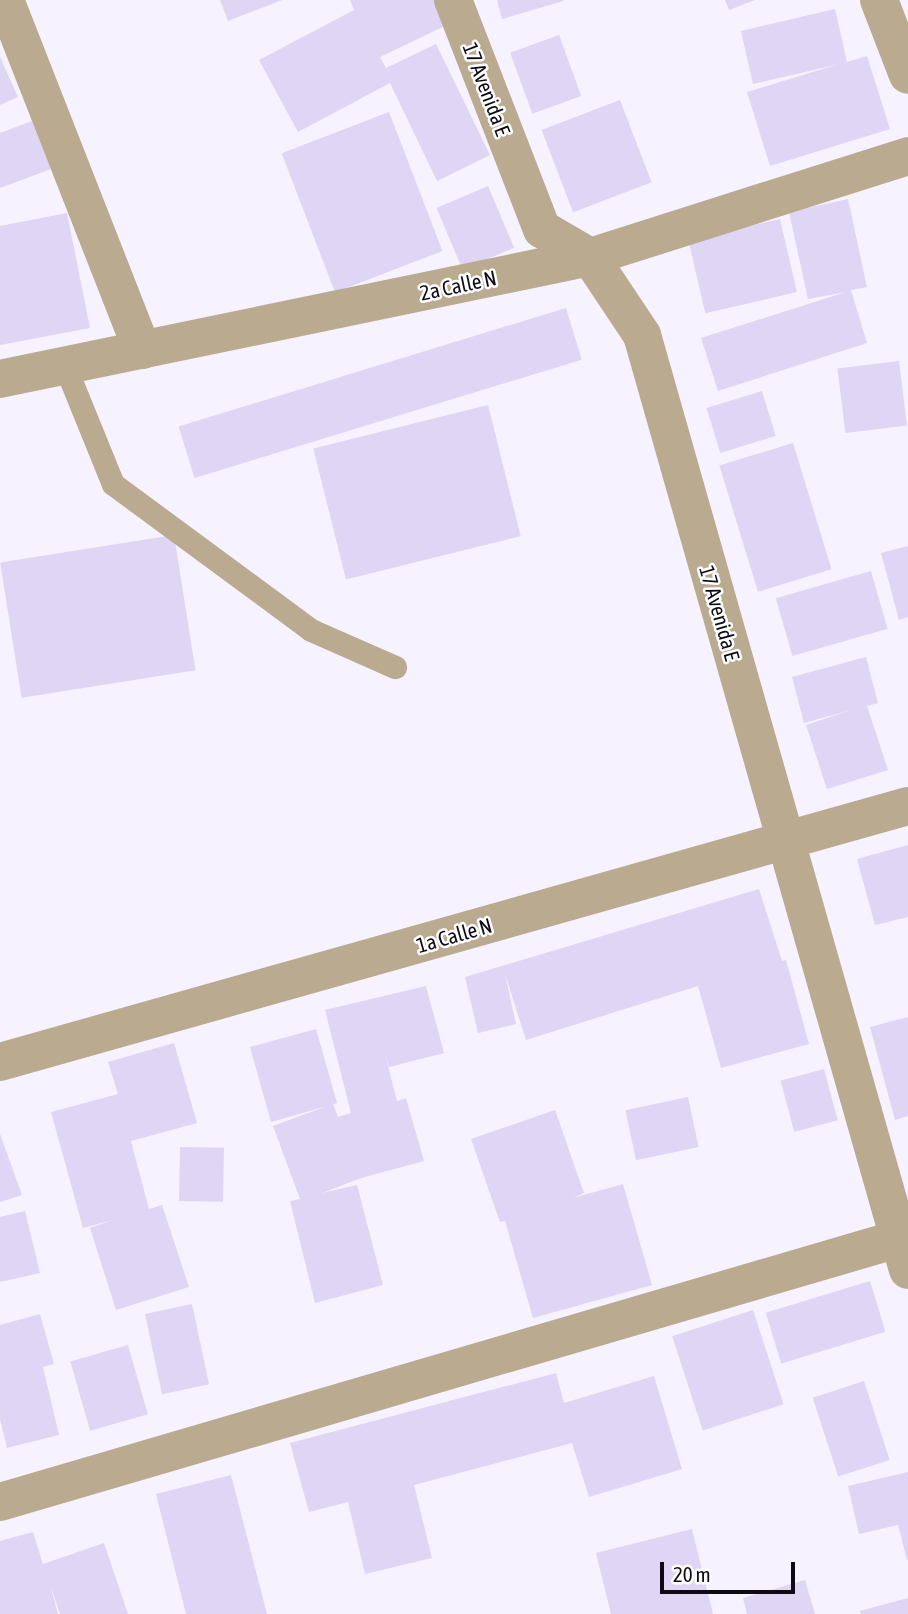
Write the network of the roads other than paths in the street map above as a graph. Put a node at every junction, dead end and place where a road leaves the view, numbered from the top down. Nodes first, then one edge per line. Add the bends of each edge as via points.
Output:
1 (5, 0) edge
2 (453, 0) edge
3 (879, 0) edge
4 (908, 75) edge
5 (908, 156) edge
6 (590, 257) junction
7 (142, 350) junction
8 (65, 366) junction
9 (0, 379) edge
10 (394, 667) dead end
11 (908, 806) edge
12 (784, 843) junction
13 (0, 1062) edge
14 (905, 1248) edge
15 (0, 1502) edge

1 - 7 street
2 - 6 street, 17 Avenida E via 542,229
3 - 4 street
5 - 6 street, 2a Calle N
6 - 7 street, 2a Calle N
6 - 12 street, 17 Avenida E via 642,335
7 - 8 street, 2a Calle N
8 - 9 street, 2a Calle N
8 - 10 lane via 113,484 312,630
11 - 12 street, 1a Calle N
12 - 13 street, 1a Calle N
12 - 14 street, 17 Avenida E
14 - 15 street

